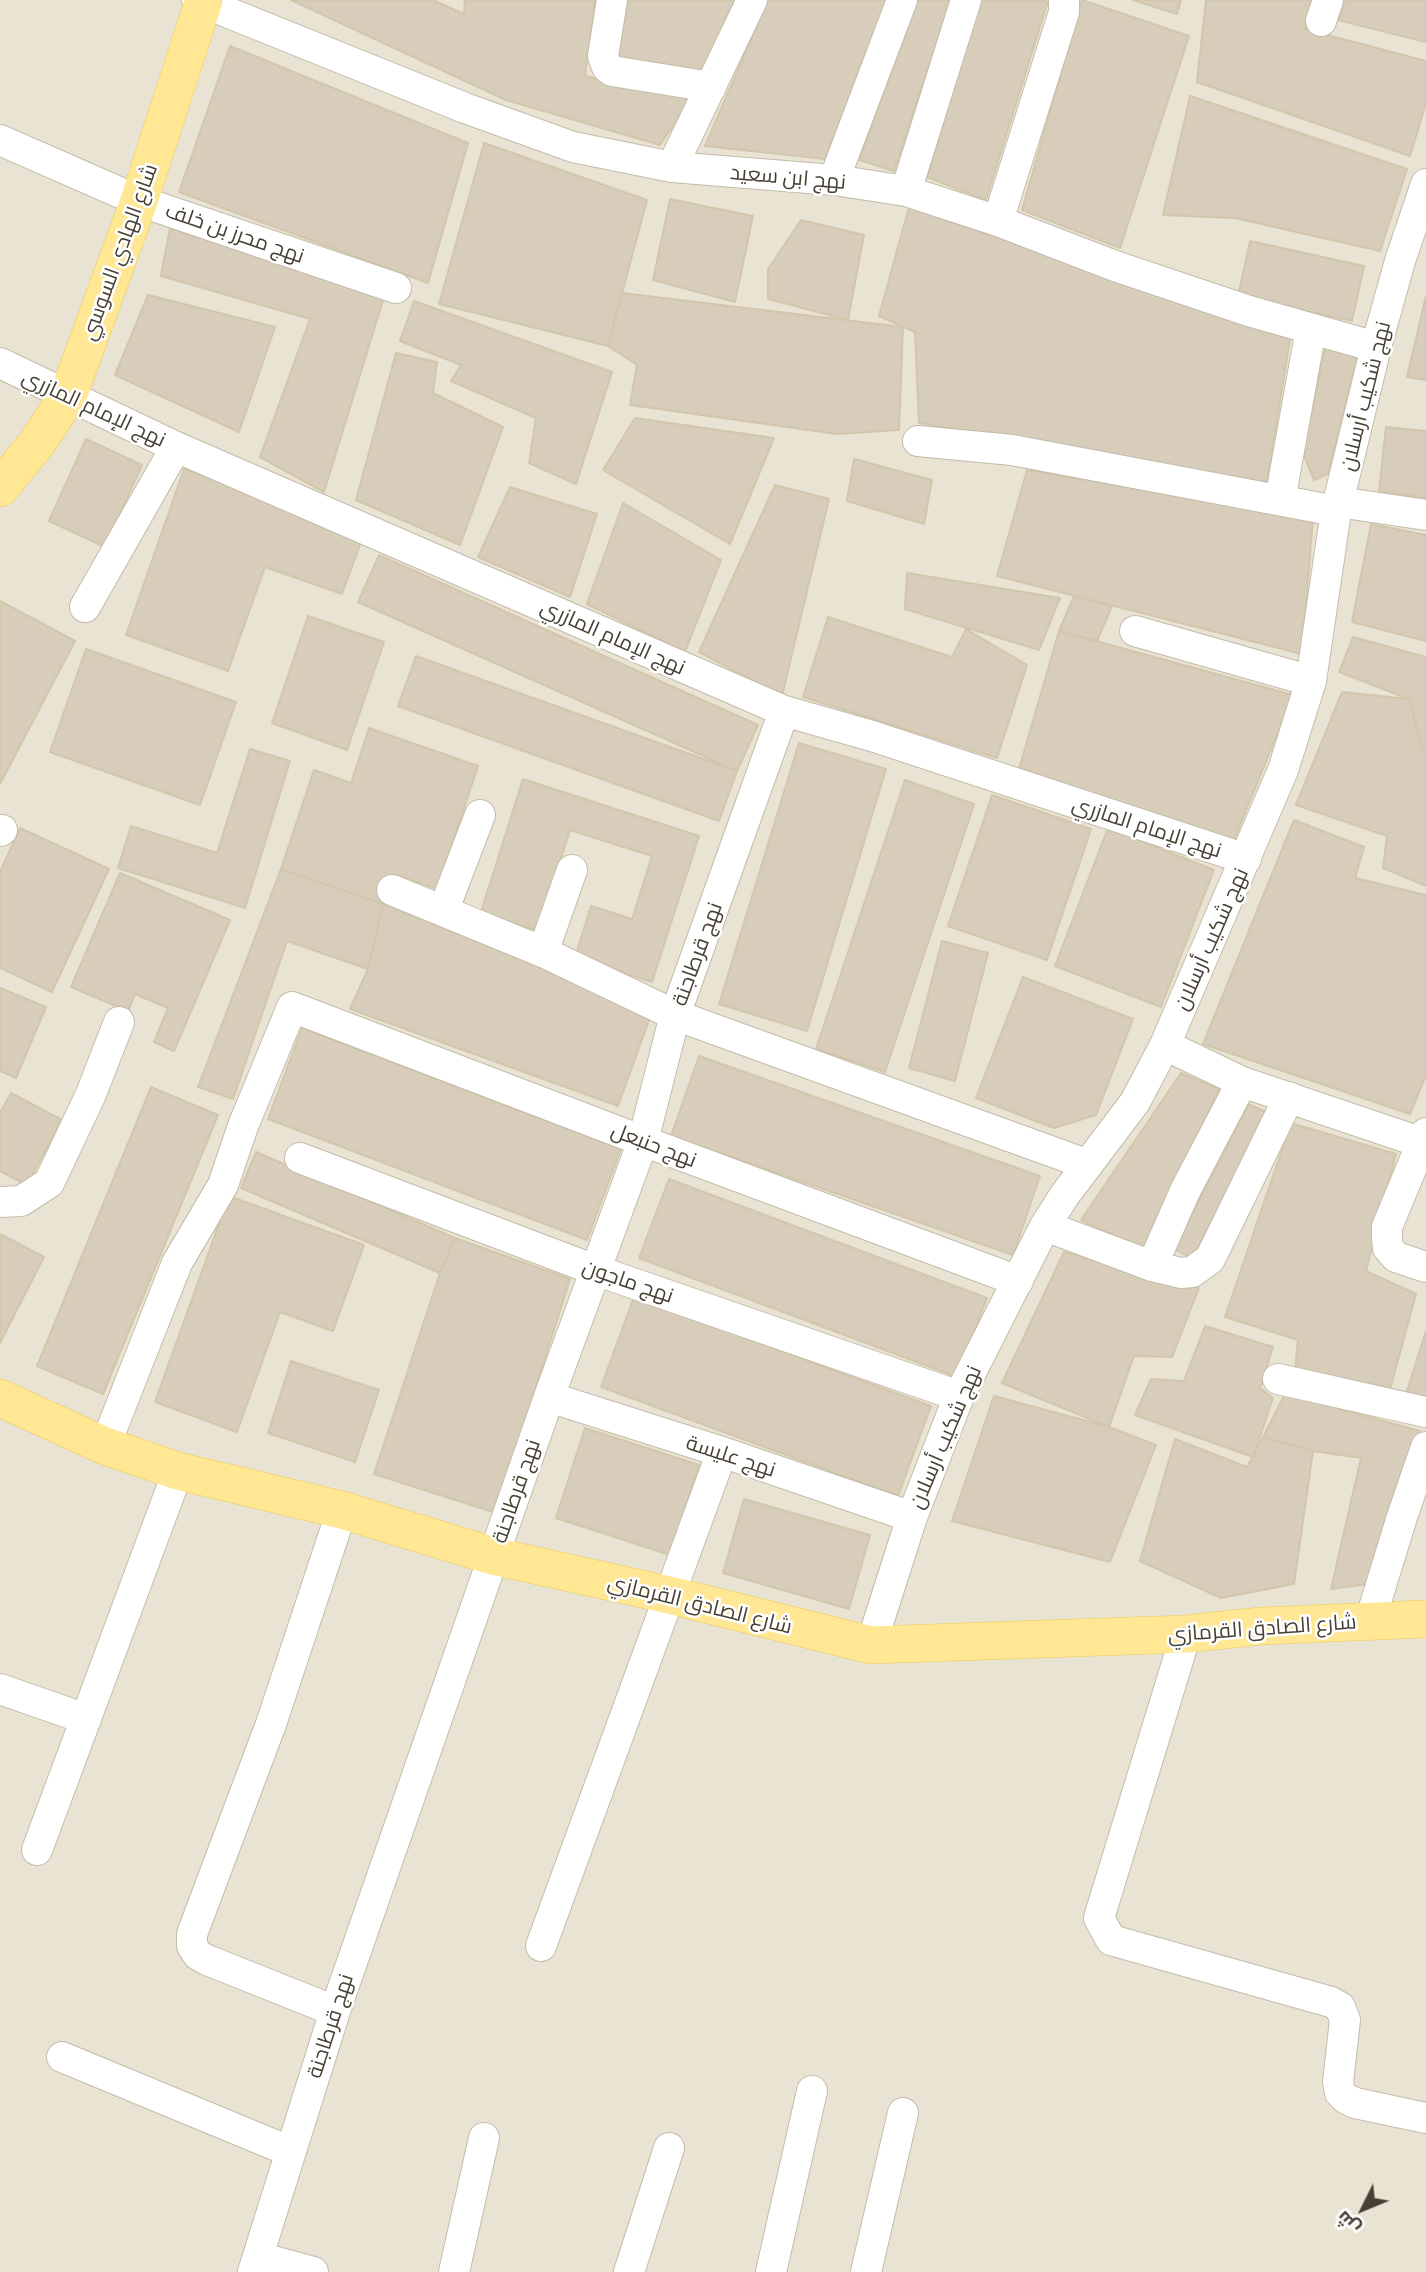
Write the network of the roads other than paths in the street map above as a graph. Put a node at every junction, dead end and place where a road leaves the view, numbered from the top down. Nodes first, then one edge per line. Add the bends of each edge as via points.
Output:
1 (612, 0) edge
2 (752, 0) edge
3 (902, 0) edge
4 (966, 0) edge
5 (1065, 0) edge
6 (202, 1) edge
7 (711, 87) junction
8 (0, 140) edge
9 (673, 167) junction
10 (834, 180) junction
11 (1426, 184) edge
12 (906, 191) junction
13 (139, 201) junction
14 (998, 221) junction
15 (396, 288) dead end
16 (1311, 329) junction
17 (1376, 347) junction
18 (0, 363) edge
19 (68, 396) junction
20 (918, 441) dead end
21 (176, 447) junction
22 (0, 488) edge
23 (1280, 500) junction
24 (1337, 506) junction
25 (1426, 515) edge
26 (85, 607) dead end
27 (1135, 631) dead end
28 (1311, 681) junction
29 (783, 711) junction
30 (480, 816) dead end
31 (1246, 859) junction
32 (572, 870) dead end
33 (393, 890) dead end
34 (444, 909) junction
35 (543, 952) junction
36 (675, 1014) junction
37 (119, 1022) dead end
38 (1164, 1045) junction
39 (1242, 1082) junction
40 (1289, 1097) junction
41 (1424, 1138) edge
42 (643, 1141) junction
43 (300, 1158) dead end
44 (1087, 1164) junction
45 (0, 1202) edge
46 (1045, 1226) junction
47 (1152, 1266) junction
48 (1426, 1267) edge
49 (595, 1270) junction
50 (1018, 1281) junction
51 (1278, 1379) dead end
52 (959, 1395) junction
53 (549, 1397) junction
54 (0, 1398) edge
55 (1426, 1412) edge
56 (105, 1446) junction
57 (1426, 1447) edge
58 (722, 1452) junction
59 (178, 1471) junction
60 (342, 1510) junction
61 (912, 1517) junction
62 (493, 1556) junction
63 (669, 1595) junction
64 (1426, 1619) edge
65 (1370, 1621) junction
66 (1186, 1634) junction
67 (871, 1645) junction
68 (0, 1689) edge
69 (86, 1719) junction
70 (37, 1850) dead end
71 (541, 1946) dead end
72 (335, 2011) junction
73 (62, 2057) dead end
74 (812, 2091) dead end
75 (903, 2113) dead end
76 (1426, 2118) edge
77 (484, 2138) dead end
78 (669, 2148) dead end
79 (289, 2151) junction
80 (256, 2264) edge
81 (313, 2272) edge
82 (454, 2272) edge
83 (629, 2272) edge
84 (771, 2272) edge
85 (866, 2272) edge

1 - 7 street via 603,56 607,67
2 - 7 street
3 - 10 street
4 - 12 street
5 - 14 street
6 - 9 street, نهج ابن سعيد via 573,148
6 - 13 main road, شارع الهادي السوسي
7 - 9 street
8 - 13 street, نهج محرز بن خلف
9 - 10 street, نهج ابن سعيد
10 - 12 street, نهج ابن سعيد
11 - 17 street, نهج شكيب أرسلان
12 - 14 street, نهج ابن سعيد
13 - 15 street, نهج محرز بن خلف
13 - 19 main road, شارع الهادي السوسي
14 - 16 street, نهج ابن سعيد via 1115,266
16 - 17 street, نهج ابن سعيد
16 - 23 street
17 - 24 street, نهج شكيب أرسلان
18 - 19 street, نهج الإمام المازري
19 - 21 street, نهج الإمام المازري
19 - 22 main road, شارع الهادي السوسي
20 - 23 street via 1012,450
21 - 26 street
21 - 29 street, نهج الإمام المازري
23 - 24 street
24 - 25 street
24 - 28 street, نهج شكيب أرسلان
27 - 28 street
28 - 31 street, نهج شكيب أرسلان via 1283,770
29 - 31 street, نهج الإمام المازري
29 - 36 street, نهج قرطاجنة
30 - 34 street
31 - 38 street, نهج شكيب أرسلان
32 - 35 street
33 - 34 street
34 - 35 street
35 - 36 street
36 - 42 street, نهج قرطاجنة
36 - 44 street
37 - 45 street via 49,1183 21,1201
38 - 39 street
38 - 44 street, نهج شكيب أرسلان via 1135,1102
39 - 40 street
39 - 47 street
40 - 41 street
40 - 47 street via 1210,1259 1192,1272
41 - 48 street via 1387,1227 1387,1239 1396,1257
42 - 49 street, نهج قرطاجنة
42 - 50 street, نهج حنبعل
42 - 56 street, نهج حنبعل via 292,1007 223,1185 177,1263
43 - 49 street, نهج ماجون
44 - 46 street, نهج شكيب أرسلان
46 - 47 street
46 - 50 street, نهج شكيب أرسلان
49 - 52 street, نهج ماجون
49 - 53 street, نهج قرطاجنة
50 - 52 street, نهج شكيب أرسلان
51 - 55 street
52 - 61 street, نهج شكيب أرسلان
53 - 58 street, نهج عليسة
53 - 62 street, نهج قرطاجنة
54 - 56 main road, شارع الصادق القرمازي
56 - 59 main road, شارع الصادق القرمازي
57 - 65 street
58 - 61 street, نهج عليسة
58 - 63 street
59 - 60 main road, شارع الصادق القرمازي
59 - 69 street
60 - 62 main road, شارع الصادق القرمازي
60 - 72 street via 271,1724 192,1934 192,1946 207,1960
61 - 67 street, نهج شكيب أرسلان
62 - 63 main road, شارع الصادق القرمازي
62 - 72 street, نهج قرطاجنة
63 - 67 main road, شارع الصادق القرمازي
63 - 71 street
64 - 65 main road, شارع الصادق القرمازي
65 - 66 main road, شارع الصادق القرمازي
66 - 67 main road, شارع الصادق القرمازي
66 - 76 street via 1099,1918 1111,1940 1340,2007 1345,2020 1340,2092 1355,2103
68 - 69 street
69 - 70 street
72 - 79 street, نهج قرطاجنة
73 - 79 street
74 - 84 street
75 - 85 street
77 - 82 street
78 - 83 street
79 - 80 street, نهج قرطاجنة
80 - 81 street

